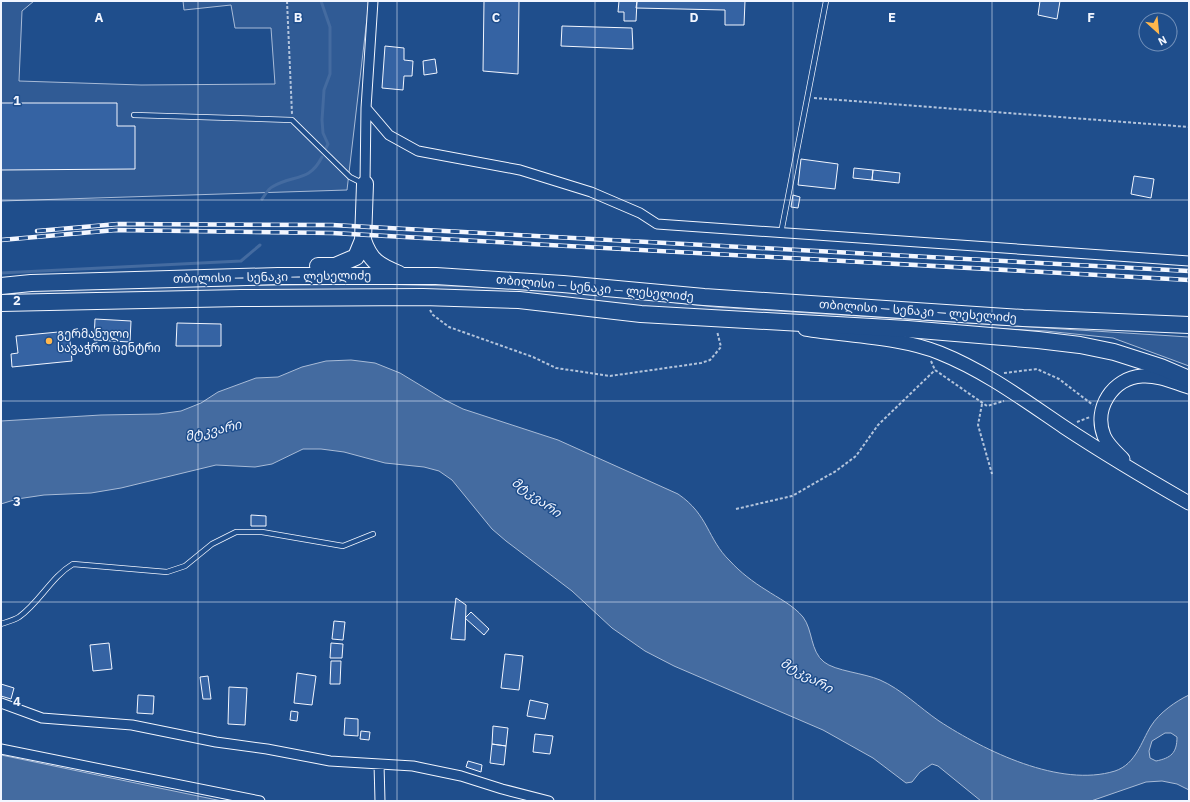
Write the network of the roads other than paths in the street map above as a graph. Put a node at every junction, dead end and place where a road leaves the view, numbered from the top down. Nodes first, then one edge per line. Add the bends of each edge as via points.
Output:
1 (373, 1) edge
2 (826, 1) edge
3 (366, 108) junction
4 (134, 115) dead end
5 (365, 184) junction
6 (781, 233) junction
7 (363, 240) junction
8 (1189, 261) edge
9 (278, 276) junction
10 (402, 276) junction
11 (1, 286) edge
12 (1, 302) edge
13 (758, 321) junction
14 (1189, 325) edge
15 (1189, 379) edge
16 (1189, 387) edge
17 (1136, 471) junction
18 (1189, 503) edge
19 (373, 534) dead end
20 (1, 624) edge
21 (1, 703) edge
22 (1, 750) edge
23 (379, 764) junction
24 (260, 801) edge
25 (380, 801) edge
26 (549, 801) edge

1 - 3 street
2 - 6 lane
3 - 5 street
3 - 6 street via 389,135 418,151 527,172 591,192 640,213 657,224
4 - 5 lane via 292,120 350,177
5 - 7 highway
6 - 8 street
7 - 9 highway via 356,257 348,262 335,266 297,267
7 - 10 highway via 375,262
9 - 10 highway, თბილისი — სენაკი — ლესელიძე
9 - 11 highway, თბილისი — სენაკი — ლესელიძე via 31,282
10 - 14 highway, თბილისი — სენაკი — ლესელიძე via 564,284 704,297 984,315
12 - 13 highway, თბილისი — სენაკი — ლესელიძე via 423,297 519,300 641,314
13 - 15 highway, თბილისი — სენაკი — ლესელიძე via 986,335 1080,345 1141,360
13 - 17 main road via 894,342 945,355 993,379 1065,428
16 - 17 main road via 1152,376 1132,378 1115,386 1109,393 1102,411 1102,427 1116,452
17 - 18 main road
19 - 20 lane via 342,546 262,532 236,532 212,544 185,566 167,572 73,564 62,571 30,608 17,618
21 - 23 street via 42,718 132,725 330,761
22 - 24 street
23 - 25 street
23 - 26 street via 413,766 461,776

